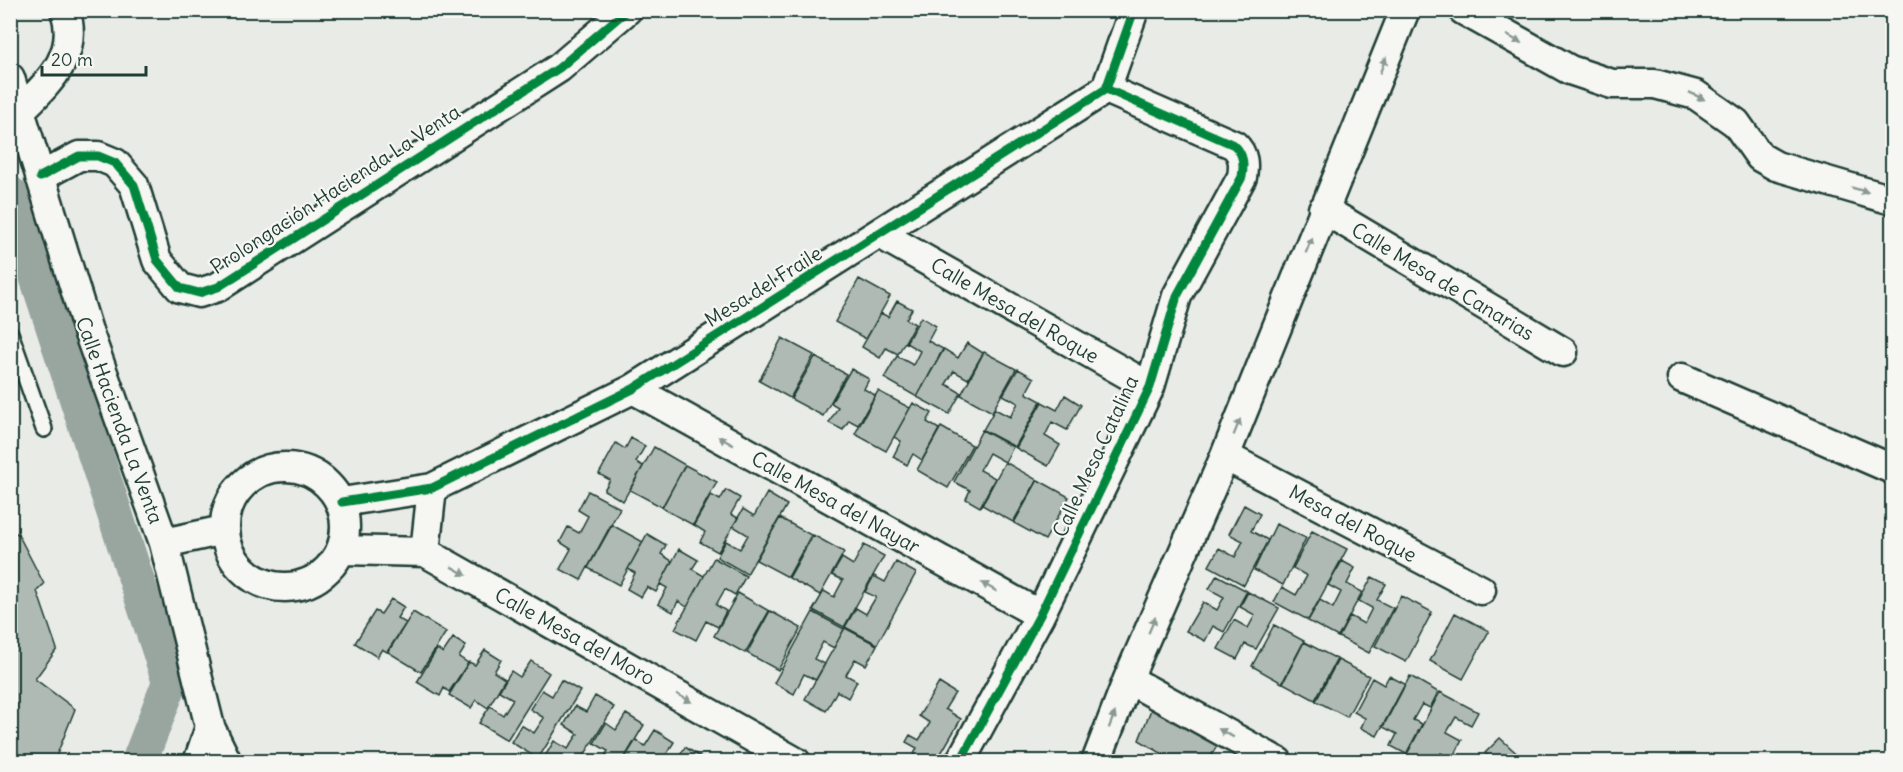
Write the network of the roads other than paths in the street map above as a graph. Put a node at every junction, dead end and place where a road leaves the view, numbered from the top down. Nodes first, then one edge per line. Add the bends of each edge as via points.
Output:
1 (65, 10) edge
2 (627, 10) edge
3 (1134, 10) edge
4 (1405, 10) edge
5 (1463, 10) edge
6 (10, 78) edge
7 (1106, 89) junction
8 (20, 111) junction
9 (40, 177) junction
10 (1893, 200) edge
11 (1323, 210) junction
12 (880, 234) junction
13 (10, 333) edge
14 (1563, 352) dead end
15 (1682, 378) dead end
16 (1150, 387) junction
17 (633, 389) junction
18 (44, 429) dead end
19 (1225, 456) junction
20 (1893, 470) edge
21 (432, 488) junction
22 (342, 502) junction
23 (224, 530) junction
24 (164, 543) junction
25 (343, 550) junction
26 (424, 552) junction
27 (1481, 590) dead end
28 (1040, 615) junction
29 (1128, 679) junction
30 (210, 727) junction
31 (198, 762) edge
32 (227, 762) edge
33 (796, 762) edge
34 (960, 762) edge
35 (1096, 762) edge
36 (1278, 762) edge

1 - 8 street via 69,24 67,54 55,76
2 - 9 street, Prolongación Hacienda La Venta via 559,68 218,287 199,293 180,288 157,260 134,185 115,163 98,156 79,156
3 - 7 street
11 -> 4 street
5 -> 10 street via 1570,70 1612,84 1655,84 1696,94 1736,123 1760,157 1776,166
6 - 8 street, Calle Hacienda La Venta
7 - 12 street, Mesa del Fraile
7 - 16 street, Calle Mesa Catalina via 1234,145 1243,159 1242,177 1177,296
8 - 9 street, Calle Hacienda La Venta
9 - 24 street, Calle Hacienda La Venta via 88,331
11 - 14 street, Calle Mesa de Canarias
19 -> 11 street
12 - 16 street, Calle Mesa del Roque
12 - 17 street, Mesa del Fraile
13 - 18 lane
15 - 20 street
16 - 28 street, Calle Mesa Catalina
17 - 21 street, Mesa del Fraile
28 -> 17 street, Calle Mesa del Nayar
19 - 27 street, Mesa del Roque
29 -> 19 street
21 - 22 street, Mesa del Fraile
21 - 26 street
22 - 23 street via 325,480 300,468 272,468 246,480 230,502
22 - 25 street
23 - 24 street
23 - 25 street via 234,562 261,584 295,589 326,574
24 - 30 street, Calle Hacienda La Venta
25 - 26 street, Calle Mesa del Moro
26 -> 33 street, Calle Mesa del Moro
28 - 34 street, Calle Mesa Catalina
35 -> 29 street
36 -> 29 street
30 - 31 street
30 - 32 street, Calle Hacienda La Venta

